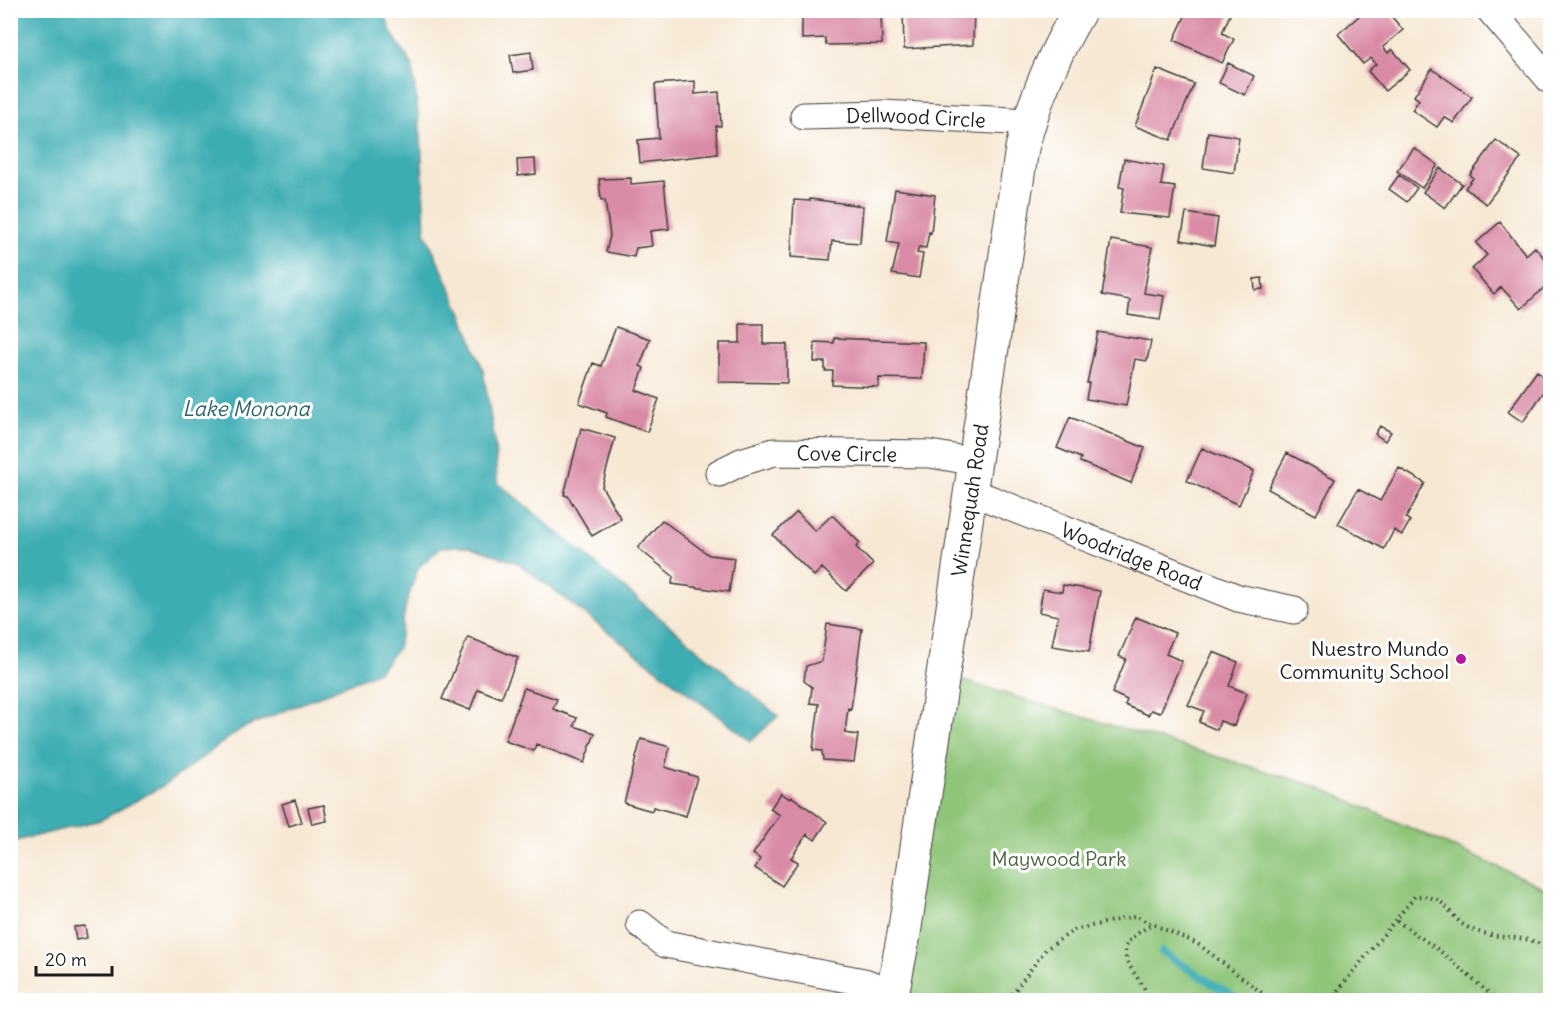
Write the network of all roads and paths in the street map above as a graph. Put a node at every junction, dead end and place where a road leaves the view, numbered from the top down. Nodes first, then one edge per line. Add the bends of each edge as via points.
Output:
1 (1080, 10) edge
2 (1490, 10) edge
3 (1551, 80) edge
4 (804, 116) dead end
5 (1029, 122) junction
6 (719, 473) dead end
7 (974, 477) junction
8 (1294, 610) dead end
9 (1397, 921) junction
10 (640, 924) dead end
11 (1153, 924) junction
12 (1551, 948) edge
13 (892, 996) edge
14 (1011, 1000) edge
15 (1149, 1000) edge
16 (1271, 1000) edge
17 (1330, 1000) edge
18 (1497, 1000) edge

1 - 5 street, Winnequah Road via 1059,45
2 - 3 street
4 - 5 street, Dellwood Circle via 884,114
5 - 7 street, Winnequah Road
6 - 7 street, Cove Circle via 774,452 930,454
7 - 8 street, Woodridge Road via 1238,598
7 - 13 street, Winnequah Road
9 - 12 path via 1415,896 1431,896 1448,906 1465,926 1488,936 1526,939
9 - 17 path
9 - 18 path via 1440,951
10 - 13 street via 665,944 864,982
11 - 14 path via 1134,916 1074,930 1046,949
11 - 15 path via 1140,931 1127,947 1125,958
11 - 16 path via 1198,944

